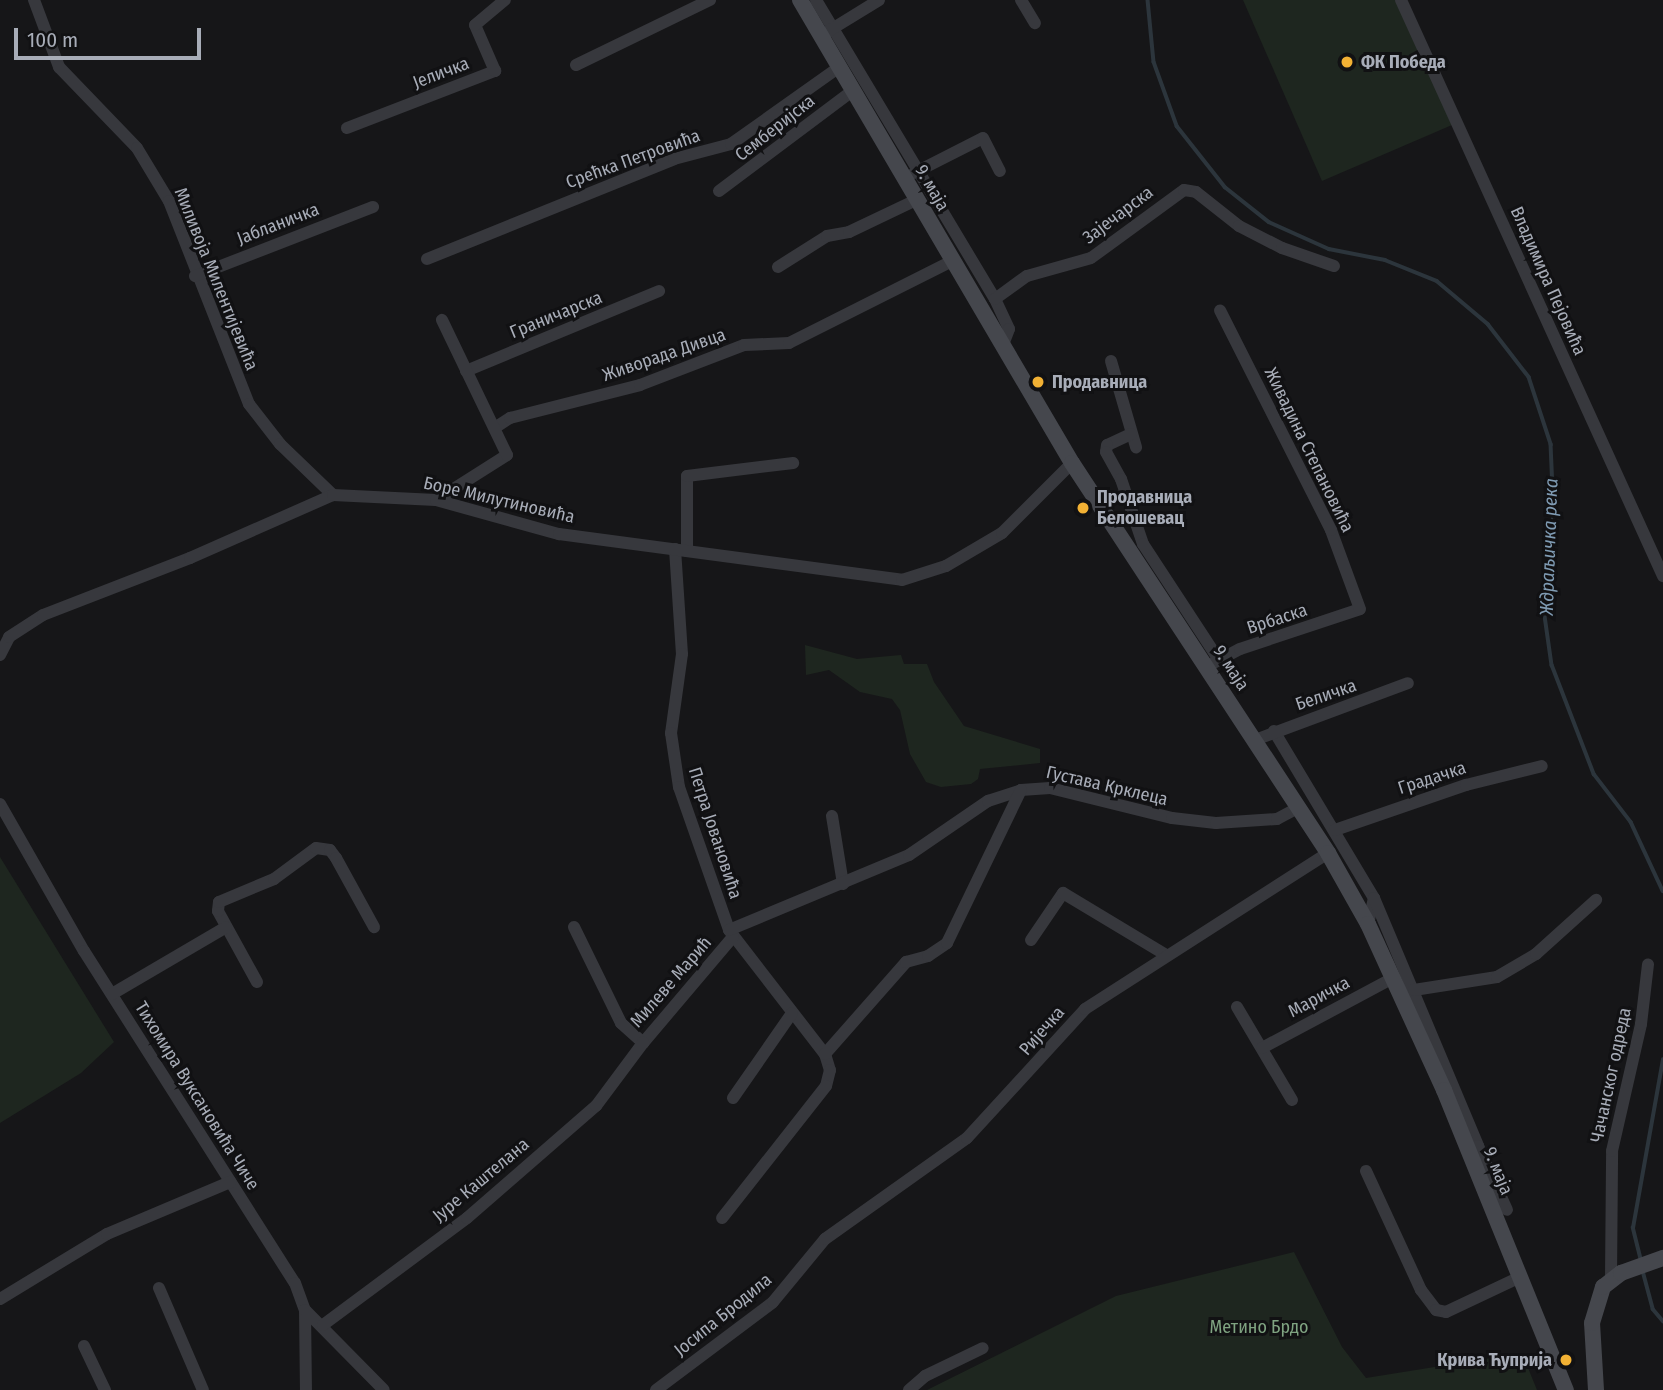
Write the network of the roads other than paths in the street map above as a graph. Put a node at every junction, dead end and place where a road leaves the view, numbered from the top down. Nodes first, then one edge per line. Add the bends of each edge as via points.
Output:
1 (34, 0) edge
2 (505, 0) edge
3 (710, 0) edge
4 (800, 0) edge
5 (816, 0) edge
6 (878, 0) edge
7 (1021, 0) edge
8 (1401, 0) edge
9 (1035, 23) dead end
10 (826, 32) junction
11 (576, 65) dead end
12 (838, 68) junction
13 (852, 91) junction
14 (347, 128) dead end
15 (919, 171) junction
16 (1000, 171) dead end
17 (904, 178) junction
18 (719, 191) dead end
19 (916, 200) junction
20 (373, 207) dead end
21 (427, 258) dead end
22 (954, 260) junction
23 (1334, 266) dead end
24 (778, 267) dead end
25 (195, 276) junction
26 (659, 291) dead end
27 (995, 299) junction
28 (1220, 310) dead end
29 (442, 320) dead end
30 (1004, 342) junction
31 (1111, 361) dead end
32 (466, 371) junction
33 (496, 426) junction
34 (1131, 434) junction
35 (1136, 447) dead end
36 (793, 463) dead end
37 (1072, 463) junction
38 (333, 495) junction
39 (436, 500) junction
40 (681, 550) junction
41 (1663, 576) edge
42 (1360, 609) joint
43 (0, 655) edge
44 (1212, 663) junction
45 (1408, 682) dead end
46 (1274, 731) junction
47 (1255, 740) junction
48 (1542, 766) dead end
49 (1021, 790) junction
50 (0, 804) edge
51 (1298, 808) junction
52 (832, 816) dead end
53 (1335, 830) junction
54 (1328, 853) junction
55 (843, 884) junction
56 (1374, 898) junction
57 (1596, 900) dead end
58 (1368, 924) junction
59 (226, 927) junction
60 (374, 927) dead end
61 (574, 927) dead end
62 (731, 933) junction
63 (1031, 940) dead end
64 (1166, 955) junction
65 (1648, 964) dead end
66 (1393, 978) junction
67 (257, 982) dead end
68 (1414, 990) junction
69 (111, 995) junction
70 (1237, 1007) dead end
71 (792, 1013) junction
72 (643, 1043) junction
73 (1262, 1048) junction
74 (825, 1054) junction
75 (733, 1098) dead end
76 (1292, 1100) dead end
77 (1476, 1154) junction
78 (1366, 1171) dead end
79 (230, 1182) junction
80 (1507, 1210) dead end
81 (722, 1218) dead end
82 (1662, 1258) edge
83 (807, 1261) joint
84 (1520, 1277) junction
85 (1611, 1278) junction
86 (159, 1288) dead end
87 (0, 1299) edge
88 (305, 1310) junction
89 (323, 1325) junction
90 (84, 1346) dead end
91 (984, 1348) dead end
92 (105, 1390) edge
93 (204, 1390) edge
94 (306, 1390) edge
95 (384, 1390) edge
96 (656, 1390) edge
97 (909, 1390) edge
98 (1566, 1390) edge
99 (1596, 1390) edge

1 - 25 street, Миливоја Милентијевића via 59,67 138,148 157,179
2 - 14 street, Јеличка via 477,20 475,28 495,71
3 - 11 street
4 - 10 main road, 9. маја
5 - 10 street
6 - 10 street
7 - 9 street
8 - 41 street, Владимира Пејовића
10 - 12 main road, 9. маја
10 - 15 street
12 - 13 main road, 9. маја
12 - 21 street, Срећка Петровића via 731,144 674,159
13 - 17 main road, 9. маја
13 - 18 street, Семберијска
15 - 16 street via 984,138
15 - 17 street
15 - 27 street
17 - 19 main road, 9. маја
19 - 22 main road, 9. маја
19 - 24 street via 849,232 827,236
20 - 25 street, Јабланичка
22 - 30 main road, 9. маја
22 - 33 street, Живорада Дивца via 789,343 744,345 640,385 510,418
23 - 27 street, Зајечарска via 1282,248 1240,226 1196,192 1184,190 1091,258 1027,276
25 - 38 street, Миливоја Милентијевића via 249,404 280,444
26 - 32 street, Граничарска
27 - 30 street via 1009,329
28 - 42 street, Живадина Степановића via 1331,530
29 - 32 street
30 - 37 main road, 9. маја
31 - 34 street
32 - 33 street
33 - 39 street via 507,449 499,464 446,490
34 - 35 street
34 - 44 street via 1107,445 1105,452 1121,480 1143,544
36 - 40 street, Петра Јовановића via 687,476
37 - 40 street, Боре Милутиновића via 1002,533 946,566 911,579
37 - 44 main road, 9. маја
38 - 39 street, Боре Милутиновића
38 - 43 street, Боре Милутиновића via 190,558 43,615 9,637
39 - 40 street, Боре Милутиновића via 536,530
40 - 62 street, Петра Јовановића via 682,654 671,710 673,758
42 - 44 street, Врбаска
44 - 47 main road, 9. маја
45 - 46 street, Беличка
46 - 47 street, Беличка
46 - 53 street
47 - 51 main road, 9. маја
48 - 53 street, Градачка via 1466,785
49 - 51 street, Густава Крклеца via 1051,788 1172,818 1216,824 1277,819
49 - 55 street, Густава Крклеца via 988,801 920,849
49 - 74 street via 947,943 928,956 906,962
50 - 69 street, Тихомира Вуксановића Чиче
51 - 54 main road, 9. маја
52 - 55 street
53 - 56 street
54 - 58 main road, 9. маја
54 - 64 street, Ријечка
55 - 62 street, Густава Крклеца
56 - 58 street
56 - 68 street
57 - 68 street via 1536,954 1497,977
58 - 66 main road, 9. маја
59 - 60 street via 218,911 223,898 274,879 307,852 321,847 336,858
59 - 67 street
59 - 69 street
61 - 72 street, Милеве Марић via 621,1023
62 - 71 street, Петра Јовановића
62 - 72 street, Милеве Марић
63 - 64 street via 1063,893
64 - 83 street, Ријечка via 1085,1009 967,1139 825,1239
65 - 85 street, Чачанског одреда via 1646,996 1612,1151
66 - 73 street, Маричка
66 - 77 main road, 9. маја
68 - 77 street
69 - 79 street, Тихомира Вуксановића Чиче
70 - 73 street
71 - 74 street, Петра Јовановића
71 - 75 street
72 - 89 street, Јуре Каштелана via 596,1106 467,1218
73 - 76 street
74 - 81 street via 830,1070 826,1086
77 - 80 street
77 - 84 main road, 9. маја
78 - 84 street via 1421,1290 1436,1310 1446,1312
79 - 87 street via 96,1240
79 - 88 street, Тихомира Вуксановића Чиче via 295,1283
82 - 85 main road
83 - 96 street, Јосипа Бродила via 773,1302
84 - 98 main road, 9. маја
85 - 99 main road via 1592,1314
86 - 93 street
88 - 89 street, Тихомира Вуксановића Чиче
88 - 94 street
89 - 95 street, Тихомира Вуксановића Чиче
90 - 92 street
91 - 97 street via 925,1376

